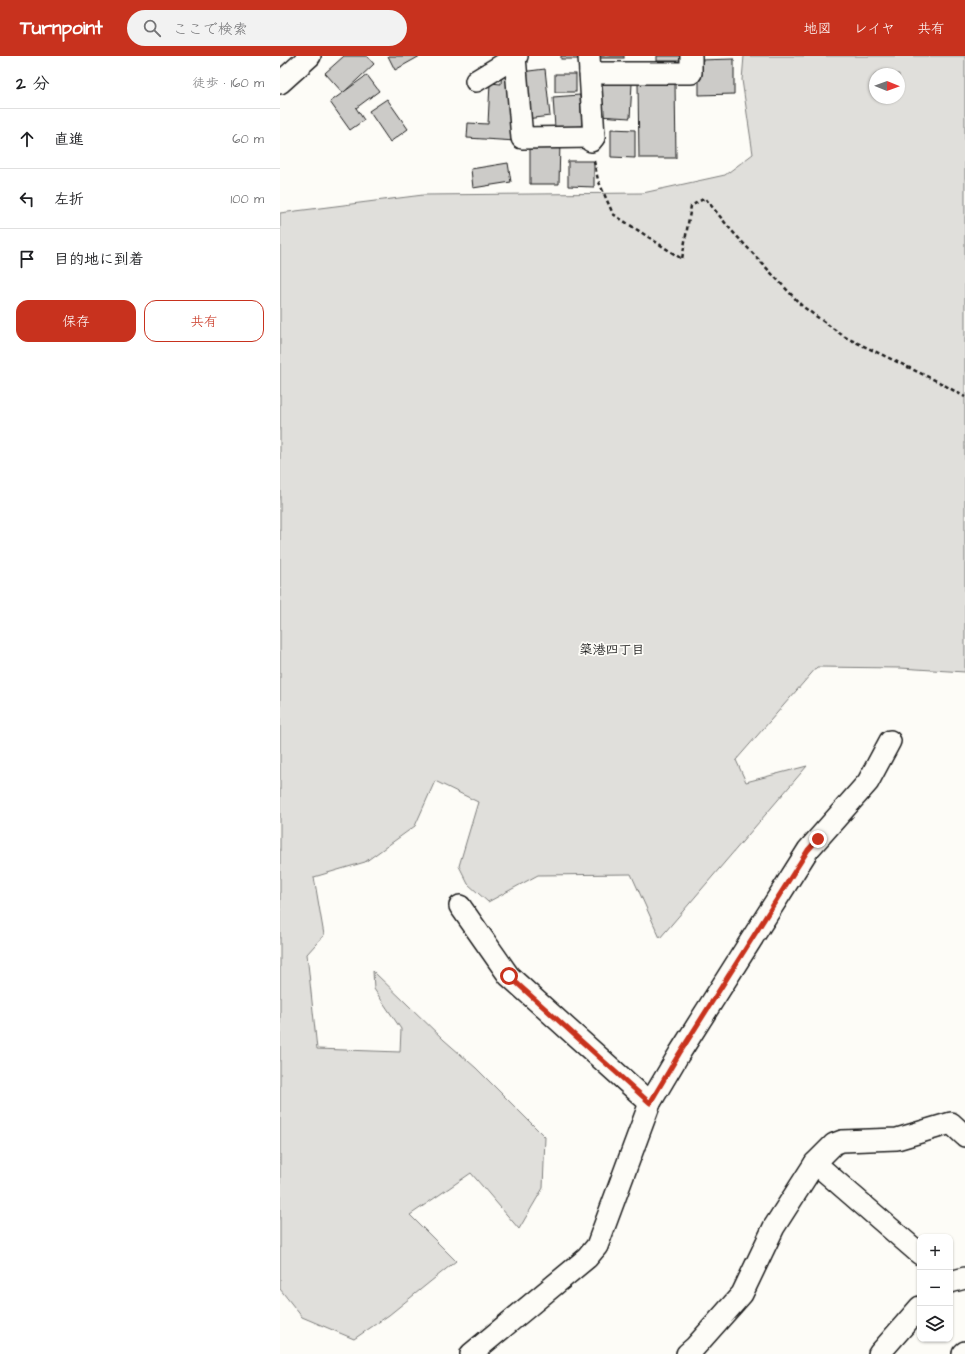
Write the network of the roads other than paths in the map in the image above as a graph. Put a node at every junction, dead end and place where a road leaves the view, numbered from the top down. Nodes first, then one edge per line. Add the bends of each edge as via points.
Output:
1 (310, 56) edge
2 (691, 56) edge
3 (516, 57) edge
4 (589, 65) edge
5 (476, 81) dead end
6 (280, 83) edge
7 (890, 741) dead end
8 (460, 906) dead end
9 (650, 1103) junction
10 (965, 1136) edge
11 (815, 1163) junction
12 (917, 1251) edge
13 (965, 1278) edge
14 (953, 1281) edge
15 (917, 1311) edge
16 (471, 1354) edge
17 (687, 1354) edge
18 (879, 1354) edge

1 - 6 street
2 - 4 street via 690,73
3 - 4 street via 522,138 592,139
3 - 5 street
7 - 9 street via 868,782 808,850
8 - 9 street via 509,976
9 - 16 street via 597,1246 587,1258
10 - 11 street via 951,1123 897,1139 842,1141 834,1144
11 - 12 street
11 - 17 street via 774,1227 742,1294
13 - 14 street
15 - 18 street

